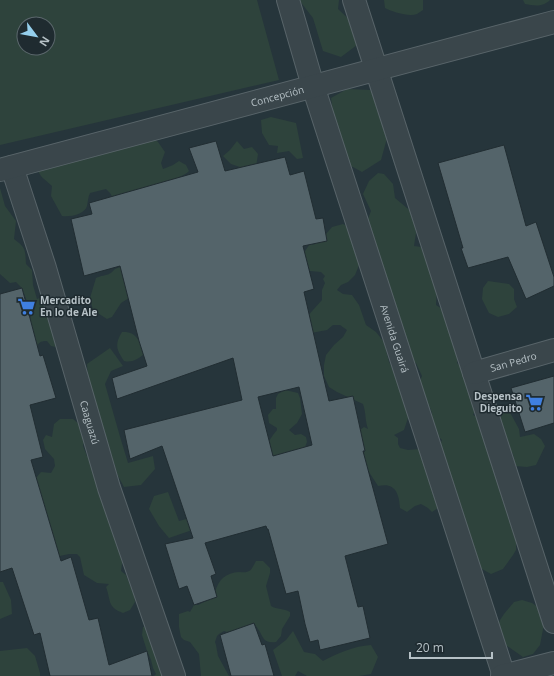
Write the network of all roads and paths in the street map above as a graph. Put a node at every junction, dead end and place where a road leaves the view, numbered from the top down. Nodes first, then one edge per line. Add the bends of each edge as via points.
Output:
1 (288, 0) edge
2 (354, 0) edge
3 (554, 22) edge
4 (377, 69) junction
5 (313, 86) junction
6 (6, 168) edge
7 (554, 350) edge
8 (474, 373) junction
9 (554, 622) edge
10 (554, 663) edge
11 (174, 676) edge
12 (504, 676) edge

1 - 5 street, Avenida Guairá
2 - 4 street
3 - 4 street, Concepción
4 - 5 street, Concepción
4 - 8 street
5 - 6 street, Concepción
5 - 12 street, Avenida Guairá
6 - 11 street, Caaguazú via 45,268 110,488
7 - 8 street, San Pedro
8 - 9 street
10 - 12 street

